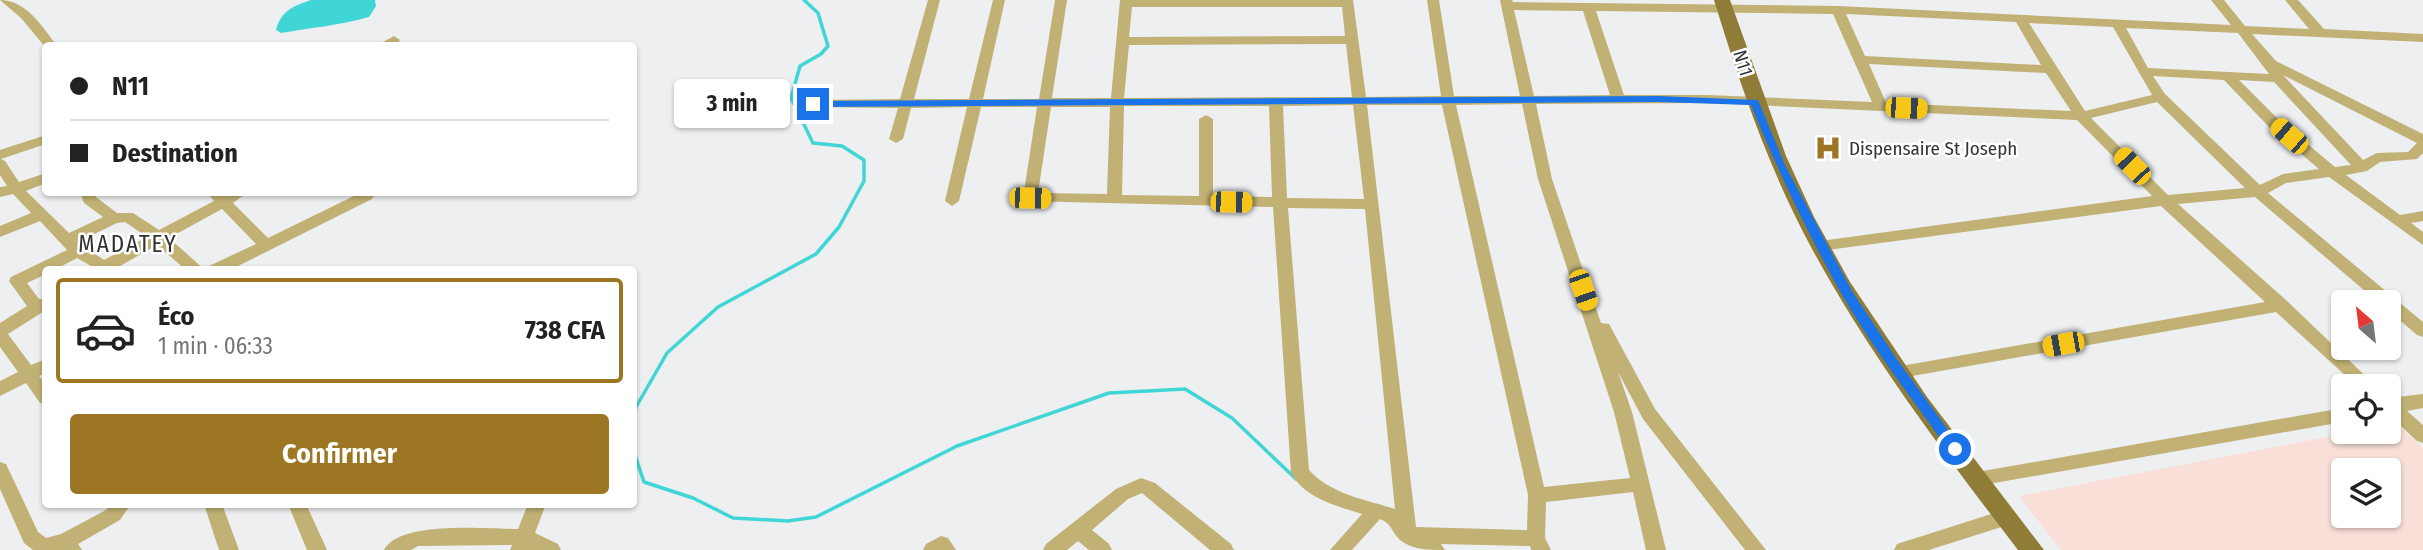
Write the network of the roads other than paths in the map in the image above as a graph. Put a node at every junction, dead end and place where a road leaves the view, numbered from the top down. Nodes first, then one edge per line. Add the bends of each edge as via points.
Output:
1 (5, 0) edge
2 (934, 0) edge
3 (999, 0) edge
4 (1061, 0) edge
5 (1433, 0) edge
6 (2217, 0) edge
7 (2291, 0) edge
8 (1126, 1) edge
9 (1347, 2) edge
10 (1507, 3) edge
11 (1654, 4) edge
12 (1724, 4) edge
13 (1588, 6) junction
14 (1838, 10) junction
15 (2020, 19) junction
16 (2117, 23) junction
17 (2239, 28) junction
18 (2320, 33) junction
19 (2423, 38) edge
20 (1352, 40) junction
21 (1121, 41) junction
22 (48, 42) edge
23 (1859, 60) junction
24 (2271, 64) junction
25 (2050, 69) junction
26 (2143, 72) junction
27 (2230, 78) junction
28 (2278, 78) junction
29 (2160, 97) junction
30 (1618, 99) junction
31 (1357, 100) junction
32 (1448, 100) junction
33 (1527, 101) junction
34 (905, 102) junction
35 (1117, 102) junction
36 (1276, 102) junction
37 (1755, 102) junction
38 (813, 104) dead end
39 (973, 105) junction
40 (1044, 105) junction
41 (1881, 106) junction
42 (2081, 116) junction
43 (1206, 120) dead end
44 (896, 139) dead end
45 (42, 140) edge
46 (2423, 143) edge
47 (0, 155) edge
48 (0, 164) edge
49 (2362, 168) junction
50 (2331, 173) junction
51 (42, 179) edge
52 (16, 189) junction
53 (0, 192) edge
54 (2258, 192) junction
55 (94, 196) edge
56 (367, 196) edge
57 (218, 197) edge
58 (1114, 200) junction
59 (952, 201) dead end
60 (1206, 201) junction
61 (2165, 201) junction
62 (1280, 203) junction
63 (1372, 204) junction
64 (41, 215) junction
65 (2423, 216) edge
66 (114, 218) junction
67 (2397, 221) junction
68 (0, 232) edge
69 (158, 237) junction
70 (2423, 240) edge
71 (265, 244) junction
72 (73, 246) junction
73 (1820, 246) junction
74 (98, 266) edge
75 (104, 266) edge
76 (192, 266) edge
77 (223, 266) edge
78 (1583, 290) junction
79 (41, 305) edge
80 (2281, 305) junction
81 (2423, 331) edge
82 (0, 333) edge
83 (42, 367) edge
84 (1900, 372) junction
85 (29, 374) junction
86 (2355, 374) edge
87 (0, 389) edge
88 (42, 392) edge
89 (2423, 401) edge
90 (2401, 404) edge
91 (2331, 417) edge
92 (2401, 417) edge
93 (2423, 436) edge
94 (0, 469) edge
95 (1977, 479) junction
96 (1639, 484) junction
97 (1537, 495) junction
98 (119, 508) edge
99 (214, 508) edge
100 (299, 508) edge
101 (536, 508) edge
102 (1377, 510) junction
103 (2007, 517) junction
104 (1078, 529) junction
105 (1407, 535) junction
106 (522, 544) edge
107 (1539, 544) edge
108 (69, 545) edge
109 (229, 550) edge
110 (317, 550) edge
111 (394, 550) edge
112 (551, 550) edge
113 (933, 550) edge
114 (946, 550) edge
115 (1054, 550) edge
116 (1102, 550) edge
117 (1224, 550) edge
118 (1340, 550) edge
119 (1435, 550) edge
120 (1656, 550) edge
121 (1756, 550) edge
122 (1904, 550) edge
123 (2032, 550) edge

1 - 22 street
2 - 34 street
3 - 39 street
4 - 40 street
5 - 32 street
6 - 17 street
7 - 18 street
8 - 9 street
8 - 21 street
9 - 20 street
10 - 13 street
10 - 33 street
11 - 12 street
11 - 13 street
12 - 14 street
12 - 37 main road, N11
13 - 30 street
14 - 15 street
14 - 23 street
15 - 16 street
15 - 25 street
16 - 17 street
16 - 26 street
17 - 18 street
17 - 24 street
18 - 19 street
20 - 21 street
20 - 31 street
21 - 35 street
23 - 25 street
23 - 41 street
24 - 28 street
24 - 46 street
25 - 42 street
26 - 27 street
26 - 29 street
27 - 28 street
27 - 50 street
28 - 49 street
29 - 42 street
29 - 54 street
30 - 33 street
30 - 37 street
31 - 32 street
31 - 36 street
31 - 63 street
32 - 33 street
32 - 97 street
33 - 78 street via 1555,214
34 - 38 street
34 - 39 street
34 - 44 street
35 - 36 street
35 - 40 street
35 - 58 street
36 - 62 street
37 - 41 street
37 - 73 main road, N11
39 - 40 street
39 - 59 street
40 - 58 street via 1030,198
41 - 42 street
42 - 61 street
43 - 60 street
45 - 47 street
46 - 49 street via 2412,156 2377,158
48 - 52 street
49 - 50 street
50 - 54 street via 2283,179
50 - 67 street
51 - 52 street
52 - 53 street
52 - 64 street
54 - 61 street
54 - 81 street
55 - 66 street
56 - 71 street
57 - 69 street
57 - 71 street
58 - 60 street
60 - 62 street
61 - 73 street
61 - 80 street
62 - 63 street
62 - 102 street via 1300,473 1338,499
63 - 105 street
64 - 68 street
64 - 72 street
65 - 67 street
66 - 69 street via 128,217
66 - 72 street
67 - 70 street
69 - 75 street
69 - 76 street
71 - 77 street
72 - 74 street
72 - 79 street via 17,281
73 - 84 main road, N11
78 - 96 street via 1623,412
78 - 121 street via 1649,414
79 - 82 street
80 - 84 street
80 - 86 street
82 - 85 street
83 - 85 street
84 - 95 main road, N11
85 - 87 street
85 - 88 street
89 - 90 street
91 - 95 street
92 - 93 street
94 - 108 street via 31,537 43,547
95 - 103 main road, N11
96 - 97 street
96 - 120 street
97 - 107 street
98 - 108 street
99 - 109 street
100 - 110 street
101 - 106 street
102 - 105 street via 1394,516
102 - 118 street
103 - 122 street
103 - 123 main road, N11
104 - 115 street
104 - 116 street
104 - 117 street via 1122,494 1141,485
105 - 107 street
105 - 119 street
106 - 111 street via 416,538
106 - 112 street
113 - 114 street via 941,544

